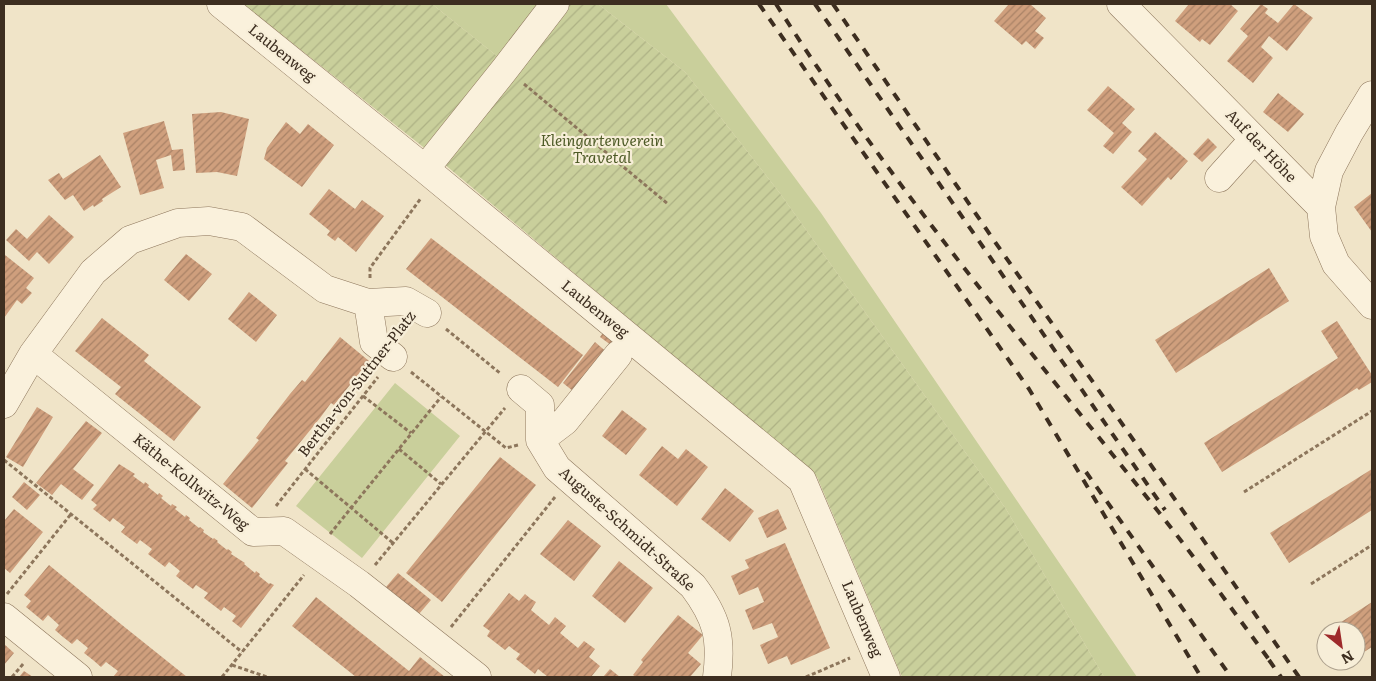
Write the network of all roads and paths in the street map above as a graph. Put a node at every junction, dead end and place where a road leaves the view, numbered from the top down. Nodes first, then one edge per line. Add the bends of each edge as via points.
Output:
1 (221, 4) edge
2 (555, 4) edge
3 (1121, 4) edge
4 (506, 70) junction
5 (1372, 95) edge
6 (1254, 139) junction
7 (430, 174) junction
8 (1219, 178) dead end
9 (668, 204) dead end
10 (1321, 207) junction
11 (368, 303) junction
12 (1372, 305) edge
13 (427, 313) joint
14 (33, 354) junction
15 (618, 355) dead end
16 (393, 357) junction
17 (520, 389) junction
18 (363, 396) junction
19 (442, 397) junction
20 (4, 404) edge
21 (1372, 411) edge
22 (485, 432) junction
23 (411, 433) junction
24 (540, 440) junction
25 (399, 449) junction
26 (4, 460) edge
27 (305, 469) junction
28 (570, 479) junction
29 (441, 484) junction
30 (1244, 492) dead end
31 (350, 509) junction
32 (71, 514) junction
33 (270, 532) junction
34 (393, 543) junction
35 (1372, 545) edge
36 (319, 555) junction
37 (359, 584) junction
38 (1311, 584) dead end
39 (4, 598) edge
40 (4, 617) edge
41 (437, 645) junction
42 (874, 648) junction
43 (242, 652) junction
44 (232, 665) junction
45 (78, 677) edge
46 (222, 677) edge
47 (267, 677) edge
48 (477, 677) edge
49 (717, 677) edge
50 (806, 677) edge
51 (886, 677) edge

1 - 7 street, Laubenweg
2 - 4 street
3 - 6 street, Auf der Höhe
4 - 7 street
4 - 9 path
5 - 10 street via 1329,171
6 - 8 street
6 - 10 street, Auf der Höhe
7 - 11 path via 370,268
7 - 42 street, Laubenweg via 802,480
10 - 12 street via 1324,236 1336,264
11 - 13 street via 406,301
11 - 14 street via 326,289 242,227 209,221 178,223 130,240 93,272
11 - 16 street via 374,342
13 - 17 path, Bertha-von-Suttner-Platz
14 - 20 street
14 - 33 street, Käthe-Kollwitz-Weg via 253,532
15 - 24 street via 565,421
16 - 18 path, Bertha-von-Suttner-Platz
16 - 19 path
17 - 22 path
17 - 24 street via 540,405
18 - 23 path
18 - 27 path, Bertha-von-Suttner-Platz
19 - 22 path
19 - 23 path
21 - 30 path
22 - 24 path via 506,448
22 - 29 path
23 - 25 path
24 - 28 street, Auguste-Schmidt-Straße via 557,468
25 - 29 path
25 - 31 path
26 - 32 path
27 - 31 path
27 - 33 path, Bertha-von-Suttner-Platz via 271,512
28 - 41 path
28 - 49 street, Auguste-Schmidt-Straße via 693,586 708,606 720,654
29 - 34 path
31 - 34 path
31 - 36 path
32 - 39 path
32 - 43 path
33 - 36 street, Käthe-Kollwitz-Weg via 284,531
34 - 37 path
35 - 38 path
36 - 37 street, Käthe-Kollwitz-Weg
36 - 43 path
37 - 41 street, Käthe-Kollwitz-Weg
40 - 45 street
41 - 48 street, Käthe-Kollwitz-Weg
42 - 50 path
42 - 51 street, Laubenweg
43 - 44 path
44 - 46 path
44 - 47 path

